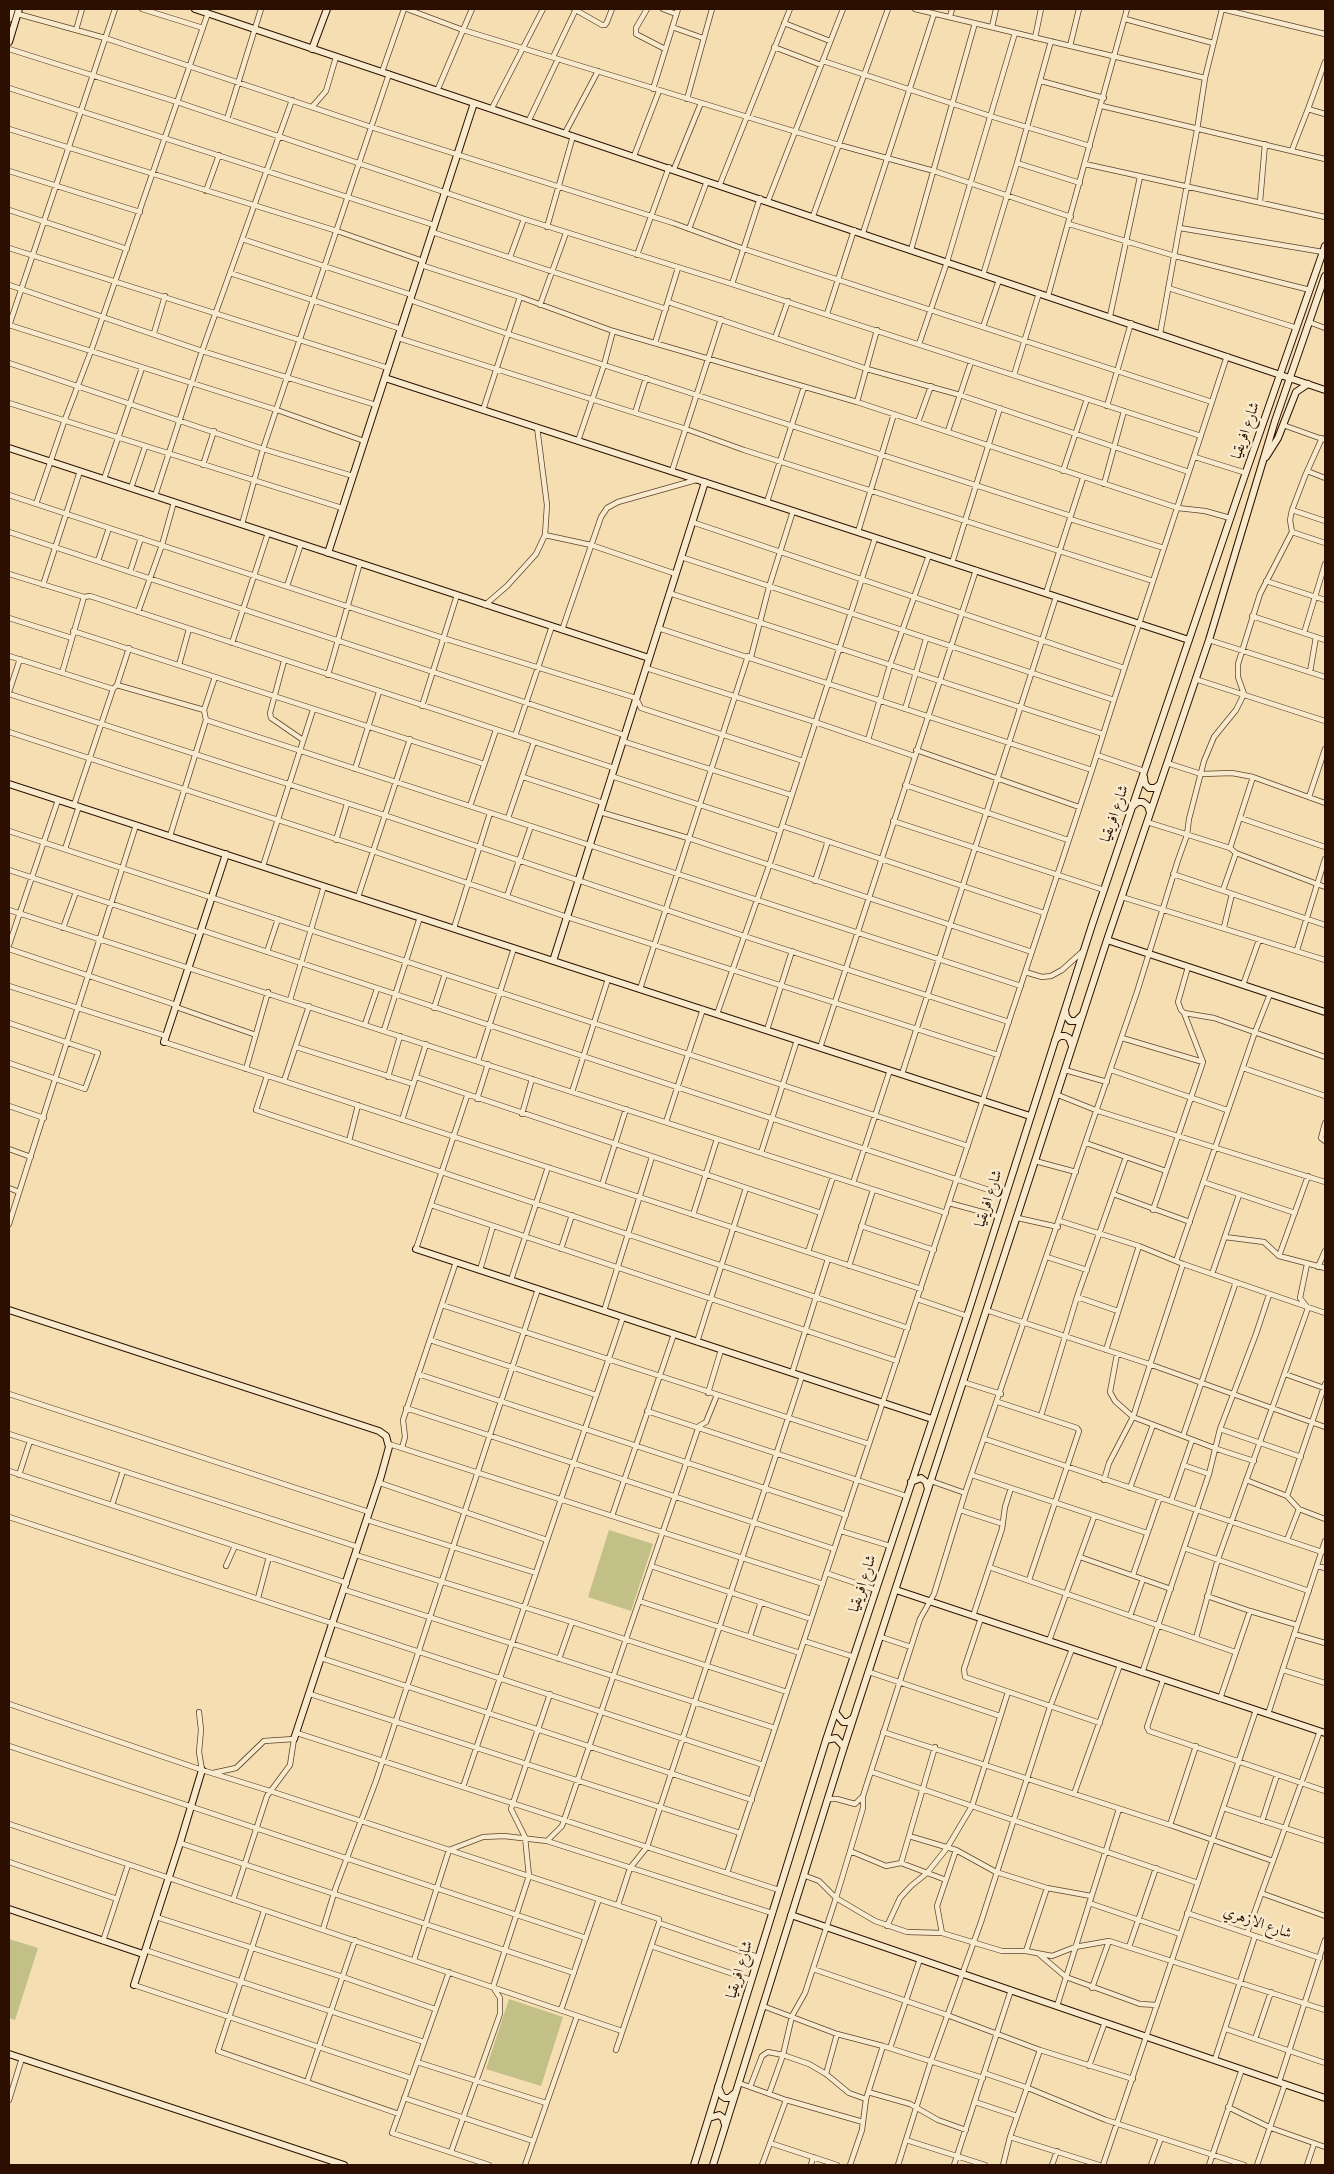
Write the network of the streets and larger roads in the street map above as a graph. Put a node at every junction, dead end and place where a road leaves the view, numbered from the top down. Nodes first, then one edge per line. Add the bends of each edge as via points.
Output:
1 (12, 9) edge
2 (82, 9) edge
3 (115, 9) edge
4 (142, 9) edge
5 (196, 9) edge
6 (261, 9) edge
7 (327, 9) edge
8 (405, 9) edge
9 (472, 9) edge
10 (542, 9) edge
11 (575, 9) edge
12 (612, 9) edge
13 (647, 9) edge
14 (662, 9) edge
15 (712, 9) edge
16 (790, 9) edge
17 (843, 9) edge
18 (888, 9) edge
19 (915, 9) edge
20 (952, 9) edge
21 (996, 9) edge
22 (1041, 9) edge
23 (1078, 9) edge
24 (1127, 9) edge
25 (1222, 9) edge
26 (19, 11) edge
27 (677, 11) edge
28 (213, 12) edge
29 (934, 14) junction
30 (950, 18) junction
31 (9, 19) edge
32 (1125, 19) junction
33 (784, 23) junction
34 (976, 23) junction
35 (672, 27) junction
36 (992, 27) junction
37 (203, 28) junction
38 (254, 29) junction
39 (76, 30) junction
40 (463, 30) junction
41 (1015, 33) junction
42 (1325, 34) edge
43 (105, 38) junction
44 (703, 38) junction
45 (1035, 38) junction
46 (830, 41) junction
47 (1051, 41) junction
48 (9, 42) edge
49 (1213, 43) junction
50 (774, 46) junction
51 (1070, 46) junction
52 (523, 47) junction
53 (312, 48) junction
54 (9, 49) edge
55 (665, 49) junction
56 (336, 56) junction
57 (1114, 57) junction
58 (556, 58) junction
59 (1325, 62) edge
60 (822, 63) junction
61 (190, 68) junction
62 (598, 71) junction
63 (382, 72) junction
64 (93, 74) junction
65 (389, 74) junction
66 (864, 75) junction
67 (1205, 78) junction
68 (1041, 81) junction
69 (239, 83) junction
70 (9, 88) edge
71 (653, 89) junction
72 (910, 90) junction
73 (437, 91) junction
74 (660, 91) junction
75 (1104, 98) junction
76 (687, 99) junction
77 (292, 100) junction
78 (177, 102) junction
79 (474, 103) junction
80 (700, 103) junction
81 (953, 103) junction
82 (1102, 106) junction
83 (312, 107) junction
84 (492, 108) junction
85 (1308, 109) junction
86 (81, 110) junction
87 (1325, 114) edge
88 (990, 116) junction
89 (745, 117) junction
90 (227, 119) junction
91 (529, 120) junction
92 (9, 128) edge
93 (370, 128) junction
94 (1027, 128) junction
95 (1198, 130) junction
96 (795, 131) junction
97 (565, 133) junction
98 (573, 136) junction
99 (166, 137) junction
100 (278, 137) junction
101 (1265, 144) junction
102 (839, 145) junction
103 (69, 146) junction
104 (1090, 146) junction
105 (1292, 150) junction
106 (218, 155) junction
107 (457, 155) junction
108 (634, 156) junction
109 (886, 158) junction
110 (1325, 159) edge
111 (1018, 163) junction
112 (358, 164) junction
113 (1085, 164) junction
114 (671, 168) junction
115 (9, 171) edge
116 (267, 171) junction
117 (934, 172) junction
118 (153, 174) junction
119 (1140, 177) junction
120 (708, 180) junction
121 (969, 183) junction
122 (1080, 183) junction
123 (720, 184) junction
124 (56, 185) junction
125 (559, 186) junction
126 (1187, 187) junction
127 (206, 191) junction
128 (445, 192) junction
129 (1008, 196) junction
130 (347, 198) junction
131 (760, 198) junction
132 (768, 201) junction
133 (1260, 202) junction
134 (254, 206) junction
135 (9, 210) edge
136 (140, 212) junction
137 (813, 216) junction
138 (1071, 217) junction
139 (1325, 217) edge
140 (651, 218) junction
141 (524, 219) junction
142 (44, 221) junction
143 (1069, 224) junction
144 (434, 225) junction
145 (547, 227) junction
146 (1180, 228) junction
147 (689, 229) junction
148 (854, 230) junction
149 (337, 231) junction
150 (432, 232) junction
151 (566, 232) junction
152 (863, 233) junction
153 (242, 239) junction
154 (1126, 241) junction
155 (9, 248) edge
156 (127, 249) junction
157 (744, 249) junction
158 (1324, 249) edge
159 (911, 250) junction
160 (637, 255) junction
161 (32, 256) junction
162 (1175, 256) junction
163 (510, 257) junction
164 (947, 262) junction
165 (422, 263) junction
166 (326, 266) junction
167 (678, 268) junction
168 (552, 271) junction
169 (230, 273) junction
170 (983, 275) junction
171 (1325, 276) edge
172 (838, 279) junction
173 (999, 280) junction
174 (115, 281) junction
175 (732, 284) junction
176 (9, 286) edge
177 (1168, 288) junction
178 (21, 289) junction
179 (1310, 290) junction
180 (1323, 290) edge
181 (1039, 293) junction
182 (165, 296) junction
183 (1048, 296) junction
184 (520, 297) junction
185 (411, 298) junction
186 (788, 301) junction
187 (314, 302) junction
188 (668, 302) junction
189 (540, 305) junction
190 (666, 309) junction
191 (931, 310) junction
192 (216, 313) junction
193 (827, 314) junction
194 (104, 316) junction
195 (1110, 316) junction
196 (721, 320) junction
197 (1309, 322) junction
198 (1131, 323) junction
199 (9, 326) edge
200 (983, 327) junction
201 (400, 328) junction
202 (1296, 328) junction
203 (1325, 328) edge
204 (877, 330) junction
205 (613, 331) junction
206 (154, 333) junction
207 (508, 334) junction
208 (1160, 334) junction
209 (398, 338) junction
210 (775, 338) junction
211 (1025, 340) junction
212 (300, 341) junction
213 (656, 343) junction
214 (919, 344) junction
215 (91, 351) junction
216 (202, 351) junction
217 (1227, 356) junction
218 (709, 358) junction
219 (971, 362) junction
220 (9, 363) edge
221 (604, 365) junction
222 (142, 368) junction
223 (388, 368) junction
224 (497, 369) junction
225 (867, 369) junction
226 (1117, 370) junction
227 (1014, 375) junction
228 (1280, 375) junction
229 (288, 378) junction
230 (385, 378) junction
231 (646, 378) junction
232 (1289, 379) junction
233 (191, 384) junction
234 (1308, 384) junction
235 (931, 386) junction
236 (79, 387) junction
237 (804, 387) junction
238 (1325, 390) edge
239 (697, 394) junction
240 (960, 395) junction
241 (1087, 399) junction
242 (592, 400) junction
243 (858, 402) junction
244 (1212, 402) junction
245 (9, 403) edge
246 (129, 403) junction
247 (376, 405) junction
248 (1107, 406) junction
249 (1000, 408) junction
250 (277, 410) junction
251 (483, 410) junction
252 (1124, 411) junction
253 (635, 413) junction
254 (894, 414) junction
255 (179, 419) junction
256 (64, 422) junction
257 (918, 422) junction
258 (792, 425) junction
259 (1283, 425) junction
260 (537, 427) junction
261 (686, 429) junction
262 (948, 431) junction
263 (214, 432) junction
264 (1077, 434) junction
265 (1201, 436) junction
266 (118, 438) junction
267 (1324, 439) edge
268 (364, 441) junction
269 (578, 441) junction
270 (988, 444) junction
271 (145, 447) junction
272 (1114, 447) junction
273 (9, 448) edge
274 (263, 449) junction
275 (168, 454) junction
276 (882, 455) junction
277 (1195, 457) junction
278 (1264, 460) junction
279 (51, 462) junction
280 (780, 462) junction
281 (203, 465) junction
282 (80, 471) junction
283 (1063, 471) junction
284 (1307, 471) junction
285 (672, 472) junction
286 (1189, 472) junction
287 (1246, 473) junction
288 (353, 476) junction
289 (1083, 478) junction
290 (1325, 478) edge
291 (104, 479) junction
292 (697, 479) junction
293 (256, 481) junction
294 (705, 482) junction
295 (1104, 484) junction
296 (975, 485) junction
297 (131, 488) junction
298 (871, 489) junction
299 (9, 495) edge
300 (155, 496) junction
301 (174, 502) junction
302 (767, 502) junction
303 (36, 504) junction
304 (342, 508) junction
305 (1178, 508) junction
306 (1292, 510) junction
307 (792, 511) junction
308 (67, 515) junction
309 (1070, 518) junction
310 (1230, 518) junction
311 (964, 521) junction
312 (1325, 521) edge
313 (692, 522) junction
314 (242, 524) junction
315 (109, 528) junction
316 (9, 532) edge
317 (858, 532) junction
318 (1292, 532) junction
319 (268, 533) junction
320 (545, 535) junction
321 (141, 538) junction
322 (875, 538) junction
323 (1325, 543) edge
324 (162, 544) junction
325 (301, 544) junction
326 (591, 545) junction
327 (56, 547) junction
328 (1164, 548) junction
329 (780, 551) junction
330 (1059, 552) junction
331 (328, 553) junction
332 (929, 555) junction
333 (681, 557) junction
334 (98, 561) junction
335 (952, 562) junction
336 (360, 563) junction
337 (1325, 564) edge
338 (976, 570) junction
339 (130, 572) junction
340 (9, 574) edge
341 (676, 574) junction
342 (254, 575) junction
343 (150, 579) junction
344 (862, 579) junction
345 (1153, 581) junction
346 (1266, 581) junction
347 (43, 585) junction
348 (286, 586) junction
349 (769, 587) junction
350 (670, 593) junction
351 (1046, 593) junction
352 (457, 595) junction
353 (1056, 596) junction
354 (915, 597) junction
355 (1315, 597) junction
356 (84, 598) junction
357 (1325, 600) edge
358 (485, 604) junction
359 (348, 606) junction
360 (243, 610) junction
361 (138, 612) junction
362 (962, 613) junction
363 (850, 614) junction
364 (1252, 616) junction
365 (9, 618) edge
366 (1138, 623) junction
367 (759, 624) junction
368 (552, 626) junction
369 (189, 628) junction
370 (658, 628) junction
371 (562, 630) junction
372 (73, 631) junction
373 (902, 631) junction
374 (1304, 632) junction
375 (1316, 637) junction
376 (72, 638) junction
377 (443, 638) junction
378 (926, 638) junction
379 (1042, 640) junction
380 (1189, 640) junction
381 (1209, 640) junction
382 (1325, 640) edge
383 (338, 641) junction
384 (232, 642) junction
385 (952, 647) junction
386 (129, 648) junction
387 (839, 648) junction
388 (1243, 650) junction
389 (9, 656) edge
390 (749, 657) junction
391 (649, 658) junction
392 (20, 659) junction
393 (284, 661) junction
394 (179, 665) junction
395 (890, 666) junction
396 (538, 667) junction
397 (646, 668) junction
398 (1124, 668) junction
399 (432, 672) junction
400 (1310, 672) junction
401 (62, 673) junction
402 (1031, 673) junction
403 (916, 674) junction
404 (328, 675) junction
405 (215, 677) junction
406 (1325, 677) edge
407 (1195, 679) junction
408 (940, 682) junction
409 (828, 683) junction
410 (117, 685) junction
411 (113, 689) junction
412 (379, 692) junction
413 (9, 693) edge
414 (1244, 694) junction
415 (734, 696) junction
416 (274, 697) junction
417 (636, 698) junction
418 (1114, 700) junction
419 (881, 701) junction
420 (526, 703) junction
421 (422, 706) junction
422 (905, 708) junction
423 (1020, 708) junction
424 (204, 710) junction
425 (313, 710) junction
426 (928, 715) junction
427 (206, 720) junction
428 (1325, 721) edge
429 (815, 722) junction
430 (102, 723) junction
431 (369, 727) junction
432 (496, 730) junction
433 (9, 732) edge
434 (722, 734) junction
435 (1103, 734) junction
436 (515, 736) junction
437 (623, 738) junction
438 (410, 739) junction
439 (303, 740) junction
440 (868, 740) junction
441 (534, 742) junction
442 (1009, 742) junction
443 (1325, 749) edge
444 (916, 750) junction
445 (300, 751) junction
446 (195, 755) junction
447 (1097, 755) junction
448 (914, 756) junction
449 (88, 759) junction
450 (803, 760) junction
451 (1323, 762) edge
452 (1167, 763) junction
453 (484, 764) junction
454 (614, 768) junction
455 (355, 769) junction
456 (710, 770) junction
457 (1092, 770) junction
458 (1144, 772) junction
459 (1201, 774) junction
460 (611, 776) junction
461 (523, 777) junction
462 (997, 778) junction
463 (1254, 778) junction
464 (1162, 780) junction
465 (396, 782) junction
466 (9, 784) edge
467 (904, 785) junction
468 (289, 786) junction
469 (184, 789) junction
470 (791, 795) junction
471 (1309, 797) junction
472 (58, 800) junction
473 (1325, 802) edge
474 (603, 803) junction
475 (347, 804) junction
476 (699, 805) junction
477 (76, 806) junction
478 (470, 806) junction
479 (1079, 807) junction
480 (1132, 808) junction
481 (600, 812) junction
482 (986, 812) junction
483 (490, 813) junction
484 (384, 815) junction
485 (508, 818) junction
486 (1240, 818) junction
487 (1148, 819) junction
488 (278, 820) junction
489 (893, 821) junction
490 (136, 825) junction
491 (531, 826) junction
492 (782, 826) junction
493 (9, 831) edge
494 (780, 831) junction
495 (1187, 835) junction
496 (170, 836) junction
497 (688, 838) junction
498 (336, 840) junction
499 (1068, 840) junction
500 (828, 841) junction
501 (43, 842) junction
502 (589, 845) junction
503 (479, 847) junction
504 (1325, 847) edge
505 (1230, 848) junction
506 (66, 849) junction
507 (975, 849) junction
508 (373, 851) junction
509 (1236, 853) junction
510 (226, 854) junction
511 (881, 859) junction
512 (1325, 859) edge
513 (519, 861) junction
514 (264, 866) junction
515 (769, 866) junction
516 (123, 868) junction
517 (9, 870) edge
518 (677, 874) junction
519 (1173, 874) junction
520 (1057, 875) junction
521 (31, 878) junction
522 (578, 880) junction
523 (815, 881) junction
524 (468, 882) junction
525 (1319, 885) junction
526 (324, 886) junction
527 (963, 887) junction
528 (1325, 887) edge
529 (1104, 890) junction
530 (1223, 890) junction
531 (76, 892) junction
532 (1232, 894) junction
533 (507, 896) junction
534 (212, 897) junction
535 (358, 897) junction
536 (1122, 897) junction
537 (868, 898) junction
538 (757, 900) junction
539 (112, 904) junction
540 (665, 909) junction
541 (9, 910) edge
542 (1163, 911) junction
543 (20, 913) junction
544 (1044, 914) junction
545 (420, 917) junction
546 (567, 917) junction
547 (278, 919) junction
548 (1307, 919) junction
549 (950, 925) junction
550 (1325, 925) edge
551 (1224, 927) junction
552 (63, 928) junction
553 (454, 928) junction
554 (312, 930) junction
555 (200, 932) junction
556 (857, 932) junction
557 (744, 936) junction
558 (100, 940) junction
559 (1107, 940) junction
560 (1260, 940) junction
561 (654, 944) junction
562 (9, 945) edge
563 (514, 948) junction
564 (9, 949) edge
565 (1296, 950) junction
566 (792, 951) junction
567 (267, 952) junction
568 (1032, 952) junction
569 (1083, 952) junction
570 (1149, 954) junction
571 (939, 959) junction
572 (1325, 960) edge
573 (553, 961) junction
574 (406, 962) junction
575 (302, 964) junction
576 (190, 967) junction
577 (1188, 967) junction
578 (846, 968) junction
579 (733, 969) junction
580 (1026, 972) junction
581 (445, 974) junction
582 (89, 976) junction
583 (608, 979) junction
584 (1243, 985) junction
585 (9, 986) edge
586 (781, 986) junction
587 (1021, 986) junction
588 (377, 989) junction
589 (640, 989) junction
590 (268, 992) junction
591 (500, 992) junction
592 (1270, 994) junction
593 (395, 995) junction
594 (928, 995) junction
595 (290, 1000) junction
596 (835, 1002) junction
597 (1325, 1004) edge
598 (176, 1006) junction
599 (308, 1006) junction
600 (78, 1008) junction
601 (434, 1008) junction
602 (1065, 1008) junction
603 (703, 1009) junction
604 (1324, 1012) edge
605 (1184, 1013) junction
606 (717, 1014) junction
607 (1083, 1014) junction
608 (1009, 1022) junction
609 (9, 1023) edge
610 (594, 1023) junction
611 (365, 1024) junction
612 (489, 1026) junction
613 (917, 1028) junction
614 (384, 1030) junction
615 (767, 1030) junction
616 (1254, 1032) junction
617 (256, 1035) junction
618 (400, 1036) junction
619 (1122, 1038) junction
620 (165, 1039) junction
621 (797, 1040) junction
622 (1055, 1040) junction
623 (68, 1043) junction
624 (426, 1044) junction
625 (296, 1047) junction
626 (1072, 1047) junction
627 (820, 1048) junction
628 (688, 1054) junction
629 (998, 1055) junction
630 (583, 1057) junction
631 (1325, 1058) edge
632 (478, 1061) junction
633 (1203, 1062) junction
634 (9, 1063) edge
635 (488, 1064) junction
636 (1242, 1068) junction
637 (246, 1069) junction
638 (890, 1070) junction
639 (1065, 1070) junction
640 (1111, 1070) junction
641 (902, 1074) junction
642 (267, 1076) junction
643 (388, 1077) junction
644 (416, 1077) junction
645 (532, 1078) junction
646 (57, 1079) junction
647 (284, 1081) junction
648 (1107, 1082) junction
649 (413, 1084) junction
650 (782, 1085) junction
651 (676, 1088) junction
652 (572, 1092) junction
653 (1058, 1095) junction
654 (467, 1096) junction
655 (1325, 1096) edge
656 (1191, 1098) junction
657 (477, 1099) junction
658 (983, 1101) junction
659 (9, 1106) edge
660 (358, 1106) junction
661 (626, 1109) junction
662 (1227, 1110) junction
663 (1098, 1111) junction
664 (522, 1114) junction
665 (875, 1116) junction
666 (1030, 1116) junction
667 (44, 1118) junction
668 (771, 1119) junction
669 (402, 1120) junction
670 (666, 1122) junction
671 (1325, 1123) edge
672 (1178, 1135) junction
673 (454, 1137) junction
674 (717, 1139) junction
675 (349, 1141) junction
676 (1325, 1141) edge
677 (1086, 1143) junction
678 (615, 1145) junction
679 (968, 1146) junction
680 (1214, 1147) junction
681 (9, 1149) edge
682 (864, 1150) junction
683 (761, 1153) junction
684 (31, 1157) junction
685 (652, 1157) junction
686 (1126, 1157) junction
687 (1035, 1161) junction
688 (548, 1167) junction
689 (1166, 1171) junction
690 (442, 1172) junction
691 (1076, 1172) junction
692 (706, 1175) junction
693 (1308, 1176) junction
694 (833, 1177) junction
695 (957, 1180) junction
696 (1203, 1182) junction
697 (1325, 1182) edge
698 (853, 1183) junction
699 (602, 1185) junction
700 (9, 1188) edge
701 (746, 1188) junction
702 (873, 1190) junction
703 (20, 1192) junction
704 (1113, 1194) junction
705 (1239, 1195) junction
706 (1004, 1196) junction
707 (640, 1197) junction
708 (949, 1202) junction
709 (537, 1204) junction
710 (431, 1205) junction
711 (1153, 1210) junction
712 (821, 1213) junction
713 (946, 1213) junction
714 (1295, 1213) junction
715 (693, 1215) junction
716 (572, 1216) junction
717 (997, 1216) junction
718 (1018, 1218) junction
719 (1060, 1221) junction
720 (1190, 1222) junction
721 (9, 1224) edge
722 (493, 1226) junction
723 (861, 1226) junction
724 (1058, 1227) junction
725 (734, 1228) junction
726 (629, 1234) junction
727 (1098, 1234) junction
728 (525, 1237) junction
729 (1225, 1237) junction
730 (1139, 1246) junction
731 (416, 1248) joint
732 (561, 1249) junction
733 (934, 1250) junction
734 (1325, 1251) edge
735 (808, 1252) junction
736 (1279, 1256) junction
737 (1047, 1257) junction
738 (828, 1259) junction
739 (1176, 1261) junction
740 (456, 1262) junction
741 (1183, 1264) junction
742 (1307, 1264) junction
743 (722, 1266) junction
744 (849, 1266) junction
745 (1318, 1267) junction
746 (618, 1268) junction
747 (1325, 1268) edge
748 (480, 1270) junction
749 (1087, 1270) junction
750 (1212, 1274) junction
751 (511, 1280) junction
752 (1236, 1282) junction
753 (538, 1289) junction
754 (921, 1289) junction
755 (1268, 1294) junction
756 (816, 1297) junction
757 (1077, 1297) junction
758 (711, 1299) junction
759 (917, 1300) junction
760 (442, 1305) junction
761 (1308, 1308) junction
762 (9, 1310) edge
763 (986, 1310) junction
764 (604, 1311) junction
765 (1118, 1311) junction
766 (1325, 1313) edge
767 (967, 1316) junction
768 (623, 1317) junction
769 (1024, 1322) junction
770 (908, 1328) junction
771 (806, 1331) junction
772 (524, 1332) junction
773 (674, 1334) junction
774 (1066, 1336) junction
775 (430, 1340) junction
776 (697, 1342) junction
777 (722, 1350) junction
778 (1106, 1350) junction
779 (1117, 1354) junction
780 (608, 1359) junction
781 (897, 1361) junction
782 (1149, 1364) junction
783 (513, 1366) junction
784 (792, 1373) junction
785 (418, 1374) junction
786 (1285, 1374) junction
787 (660, 1376) junction
788 (802, 1376) junction
789 (963, 1382) junction
790 (1201, 1382) junction
791 (1325, 1386) edge
792 (708, 1392) junction
793 (9, 1394) edge
794 (1001, 1394) junction
795 (1234, 1394) junction
796 (596, 1395) junction
797 (717, 1395) junction
798 (501, 1402) junction
799 (998, 1402) junction
800 (883, 1403) junction
801 (406, 1408) junction
802 (1273, 1408) junction
803 (647, 1411) junction
804 (1042, 1416) junction
805 (1133, 1417) junction
806 (789, 1418) junction
807 (932, 1419) junction
808 (1313, 1422) junction
809 (1153, 1425) junction
810 (699, 1426) junction
811 (1325, 1427) edge
812 (584, 1429) junction
813 (1220, 1429) junction
814 (9, 1434) edge
815 (490, 1436) junction
816 (1183, 1436) junction
817 (984, 1440) junction
818 (1192, 1440) junction
819 (30, 1441) junction
820 (389, 1444) junction
821 (869, 1444) junction
822 (1260, 1444) junction
823 (636, 1445) junction
824 (402, 1448) junction
825 (1217, 1449) junction
826 (777, 1453) junction
827 (1301, 1457) junction
828 (1254, 1461) junction
829 (573, 1462) junction
830 (687, 1462) junction
831 (1183, 1465) junction
832 (1068, 1468) junction
833 (9, 1471) edge
834 (123, 1471) junction
835 (478, 1473) junction
836 (1209, 1474) junction
837 (19, 1475) junction
838 (972, 1475) junction
839 (857, 1480) junction
840 (1104, 1480) junction
841 (1246, 1480) junction
842 (624, 1481) junction
843 (931, 1481) junction
844 (910, 1482) junction
845 (380, 1483) junction
846 (766, 1488) junction
847 (1011, 1488) junction
848 (1130, 1488) junction
849 (928, 1490) junction
850 (966, 1493) junction
851 (906, 1496) junction
852 (1287, 1496) junction
853 (675, 1497) junction
854 (1160, 1497) junction
855 (560, 1500) junction
856 (1171, 1501) junction
857 (1056, 1504) junction
858 (112, 1505) junction
859 (1197, 1509) junction
860 (1299, 1509) junction
861 (960, 1510) junction
862 (370, 1512) junction
863 (465, 1512) junction
864 (846, 1515) junction
865 (612, 1516) junction
866 (9, 1517) edge
867 (1094, 1517) junction
868 (1325, 1519) edge
869 (367, 1520) junction
870 (1232, 1521) junction
871 (754, 1522) junction
872 (1003, 1524) junction
873 (841, 1531) junction
874 (663, 1532) junction
875 (1147, 1534) junction
876 (547, 1540) junction
877 (1287, 1540) junction
878 (1325, 1541) edge
879 (235, 1546) junction
880 (890, 1546) junction
881 (358, 1547) junction
882 (453, 1548) junction
883 (1184, 1548) junction
884 (834, 1549) junction
885 (1322, 1552) junction
886 (356, 1555) junction
887 (269, 1557) junction
888 (1080, 1557) junction
889 (742, 1558) junction
890 (1218, 1559) junction
891 (226, 1566) dead end
892 (651, 1566) junction
893 (990, 1566) junction
894 (1317, 1566) junction
895 (1325, 1568) edge
896 (536, 1573) junction
897 (826, 1573) junction
898 (1133, 1576) junction
899 (1143, 1579) junction
900 (1029, 1580) junction
901 (441, 1583) junction
902 (823, 1584) junction
903 (346, 1586) junction
904 (1171, 1589) junction
905 (876, 1590) junction
906 (896, 1590) junction
907 (1309, 1591) junction
908 (731, 1592) junction
909 (1067, 1593) junction
910 (1207, 1596) junction
911 (258, 1598) junction
912 (639, 1601) junction
913 (930, 1601) junction
914 (761, 1602) junction
915 (524, 1608) junction
916 (1250, 1611) junction
917 (973, 1616) junction
918 (1130, 1616) junction
919 (430, 1617) junction
920 (981, 1618) junction
921 (811, 1619) junction
922 (572, 1622) junction
923 (334, 1623) junction
924 (1298, 1625) junction
925 (1158, 1626) junction
926 (720, 1627) junction
927 (1294, 1634) junction
928 (750, 1636) junction
929 (881, 1637) junction
930 (1196, 1638) junction
931 (625, 1640) junction
932 (804, 1641) junction
933 (1050, 1641) junction
934 (512, 1643) junction
935 (1325, 1643) edge
936 (911, 1647) junction
937 (1072, 1649) junction
938 (418, 1652) junction
939 (1235, 1652) junction
940 (800, 1653) junction
941 (854, 1657) junction
942 (321, 1658) junction
943 (559, 1659) junction
944 (1120, 1665) junction
945 (707, 1666) junction
946 (1283, 1670) junction
947 (869, 1672) junction
948 (1142, 1673) junction
949 (613, 1676) junction
950 (500, 1678) junction
951 (1163, 1680) junction
952 (900, 1682) junction
953 (1325, 1683) edge
954 (407, 1688) junction
955 (787, 1692) junction
956 (1008, 1692) junction
957 (310, 1694) junction
958 (550, 1694) junction
959 (1220, 1699) junction
960 (695, 1703) junction
961 (9, 1704) edge
962 (1050, 1707) junction
963 (1256, 1710) junction
964 (601, 1711) junction
965 (199, 1712) dead end
966 (836, 1712) junction
967 (488, 1714) junction
968 (1268, 1714) junction
969 (1000, 1716) junction
970 (854, 1717) junction
971 (396, 1722) junction
972 (1100, 1723) junction
973 (775, 1728) junction
974 (538, 1729) junction
975 (883, 1732) junction
976 (1323, 1732) edge
977 (296, 1736) junction
978 (683, 1738) junction
979 (826, 1740) junction
980 (9, 1746) edge
981 (589, 1746) junction
982 (844, 1746) junction
983 (1196, 1746) junction
984 (934, 1747) junction
985 (476, 1748) junction
986 (383, 1761) junction
987 (1239, 1762) junction
988 (526, 1764) junction
989 (986, 1764) junction
990 (763, 1765) junction
991 (202, 1770) junction
992 (872, 1772) junction
993 (212, 1773) junction
994 (672, 1774) junction
995 (1277, 1775) junction
996 (1026, 1778) junction
997 (577, 1780) junction
998 (1302, 1784) junction
999 (463, 1787) junction
1000 (922, 1789) junction
1001 (270, 1790) junction
1002 (1325, 1791) edge
1003 (1074, 1794) junction
1004 (863, 1796) junction
1005 (827, 1799) junction
1006 (752, 1800) junction
1007 (514, 1804) junction
1008 (972, 1806) junction
1009 (191, 1808) junction
1010 (660, 1808) junction
1011 (1224, 1808) junction
1012 (1119, 1809) junction
1013 (360, 1820) junction
1014 (563, 1820) junction
1015 (1014, 1820) junction
1016 (1262, 1821) junction
1017 (9, 1824) edge
1018 (1170, 1825) junction
1019 (1286, 1828) junction
1020 (257, 1829) junction
1021 (740, 1834) junction
1022 (909, 1836) junction
1023 (525, 1838) junction
1024 (547, 1841) junction
1025 (1213, 1841) junction
1026 (1325, 1842) edge
1027 (180, 1843) junction
1028 (647, 1847) junction
1029 (948, 1848) junction
1030 (449, 1850) junction
1031 (956, 1850) junction
1032 (850, 1851) junction
1033 (1106, 1851) junction
1034 (346, 1859) junction
1035 (1273, 1861) junction
1036 (9, 1862) edge
1037 (245, 1863) junction
1038 (901, 1863) junction
1039 (128, 1865) junction
1040 (630, 1868) junction
1041 (1156, 1868) junction
1042 (996, 1872) junction
1043 (727, 1874) junction
1044 (927, 1874) junction
1045 (803, 1875) junction
1046 (529, 1876) junction
1047 (168, 1878) junction
1048 (946, 1880) junction
1049 (1198, 1882) junction
1050 (1047, 1888) junction
1051 (436, 1889) junction
1052 (779, 1890) junction
1053 (334, 1893) junction
1054 (1261, 1893) junction
1055 (1091, 1896) junction
1056 (836, 1898) junction
1057 (117, 1899) junction
1058 (233, 1900) junction
1059 (599, 1900) junction
1060 (1089, 1903) junction
1061 (618, 1906) junction
1062 (9, 1910) edge
1063 (264, 1910) junction
1064 (772, 1913) junction
1065 (1187, 1913) junction
1066 (790, 1915) junction
1067 (516, 1916) junction
1068 (1325, 1916) edge
1069 (156, 1917) junction
1070 (1138, 1920) junction
1071 (425, 1923) junction
1072 (659, 1923) junction
1073 (887, 1926) junction
1074 (826, 1927) junction
1075 (323, 1929) junction
1076 (942, 1933) junction
1077 (1180, 1934) junction
1078 (1247, 1934) junction
1079 (1256, 1936) junction
1080 (586, 1938) junction
1081 (355, 1940) junction
1082 (1325, 1940) edge
1083 (103, 1941) junction
1084 (1110, 1941) junction
1085 (973, 1943) junction
1086 (651, 1946) junction
1087 (252, 1947) junction
1088 (1075, 1947) junction
1089 (1129, 1947) junction
1090 (504, 1950) junction
1091 (1026, 1951) junction
1092 (144, 1952) junction
1093 (1039, 1954) junction
1094 (758, 1957) junction
1095 (1320, 1958) junction
1096 (920, 1959) junction
1097 (414, 1960) junction
1098 (1171, 1961) junction
1099 (813, 1969) junction
1100 (449, 1972) junction
1101 (574, 1973) junction
1102 (962, 1973) junction
1103 (342, 1977) junction
1104 (1066, 1977) junction
1105 (751, 1980) junction
1106 (241, 1982) junction
1107 (1241, 1983) junction
1108 (134, 1985) joint
1109 (493, 1987) junction
1110 (1092, 1988) junction
1111 (1011, 1990) junction
1112 (1271, 1992) junction
1113 (906, 2000) junction
1114 (1305, 2003) junction
1115 (1157, 2005) junction
1116 (763, 2006) junction
1117 (1057, 2006) junction
1118 (436, 2009) junction
1119 (561, 2010) junction
1120 (1325, 2010) edge
1121 (330, 2012) junction
1122 (947, 2015) junction
1123 (576, 2016) junction
1124 (792, 2016) junction
1125 (230, 2017) junction
1126 (1105, 2022) junction
1127 (1226, 2029) junction
1128 (622, 2031) junction
1129 (997, 2033) junction
1130 (837, 2034) junction
1131 (1148, 2037) junction
1132 (1256, 2039) junction
1133 (424, 2042) junction
1134 (883, 2046) junction
1135 (319, 2047) junction
1136 (890, 2048) junction
1137 (616, 2050) dead end
1138 (1040, 2050) junction
1139 (1290, 2051) junction
1140 (9, 2054) edge
1141 (783, 2055) junction
1142 (22, 2058) junction
1143 (1215, 2059) junction
1144 (931, 2061) junction
1145 (417, 2062) junction
1146 (1325, 2063) edge
1147 (1089, 2066) junction
1148 (1242, 2069) junction
1149 (826, 2074) junction
1150 (984, 2076) junction
1151 (411, 2078) junction
1152 (1133, 2079) junction
1153 (475, 2080) junction
1154 (307, 2082) junction
1155 (739, 2083) junction
1156 (1282, 2083) junction
1157 (718, 2087) junction
1158 (750, 2087) junction
1159 (1028, 2088) junction
1160 (736, 2091) junction
1161 (868, 2092) junction
1162 (769, 2094) junction
1163 (404, 2098) junction
1164 (1325, 2098) edge
1165 (866, 2099) junction
1166 (9, 2100) edge
1167 (786, 2100) junction
1168 (975, 2102) junction
1169 (546, 2103) junction
1170 (1228, 2107) junction
1171 (916, 2108) junction
1172 (399, 2114) junction
1173 (1017, 2116) junction
1174 (463, 2118) junction
1175 (708, 2118) junction
1176 (863, 2122) junction
1177 (1118, 2124) junction
1178 (726, 2127) junction
1179 (1271, 2128) junction
1180 (966, 2130) junction
1181 (1010, 2137) junction
1182 (1161, 2138) junction
1183 (906, 2140) junction
1184 (533, 2141) junction
1185 (770, 2143) junction
1186 (1314, 2144) junction
1187 (1325, 2147) edge
1188 (1057, 2151) junction
1189 (451, 2152) junction
1190 (1213, 2155) junction
1191 (957, 2156) junction
1192 (814, 2158) junction
1193 (344, 2165) edge
1194 (489, 2165) edge
1195 (525, 2165) edge
1196 (694, 2165) edge
1197 (714, 2165) edge
1198 (762, 2165) edge
1199 (811, 2165) edge
1200 (837, 2165) edge
1201 (850, 2165) edge
1202 (898, 2165) edge
1203 (954, 2165) edge
1204 (985, 2165) edge
1205 (1003, 2165) edge
1206 (1052, 2165) edge
1207 (1100, 2165) edge
1208 (1104, 2165) edge
1209 (1152, 2165) edge
1210 (1209, 2165) edge
1211 (1244, 2165) edge
1212 (1257, 2165) edge
1213 (1306, 2165) edge

1 - 31 street
2 - 39 street
3 - 43 street
4 - 37 street
5 - 28 street
6 - 38 street
7 - 53 street
8 - 40 street
8 - 63 street
9 - 40 street
10 - 52 street
11 - 12 street via 606,25
11 - 58 street
13 - 55 street via 636,34
14 - 27 street
15 - 44 street
16 - 33 street
17 - 46 street
18 - 66 street
19 - 29 street
20 - 30 street
21 - 36 street
22 - 45 street
23 - 51 street
24 - 32 street
25 - 42 street
25 - 49 street
26 - 39 street
26 - 48 street
27 - 35 street
28 - 37 street
28 - 38 street
29 - 30 street
29 - 72 street
30 - 34 street
32 - 49 street
32 - 57 street
33 - 46 street
33 - 50 street
34 - 36 street
34 - 81 street
35 - 44 street
35 - 55 street
36 - 41 street
37 - 61 street
38 - 53 street
38 - 69 street
39 - 43 street
40 - 52 street
40 - 73 street
41 - 45 street
41 - 88 street
43 - 61 street
43 - 64 street
44 - 76 street
45 - 47 street
46 - 60 street
47 - 51 street
47 - 68 street
49 - 67 street
50 - 60 street
50 - 89 street
51 - 57 street
52 - 58 street
52 - 84 street
53 - 56 street
54 - 64 street
55 - 71 street
56 - 63 street
56 - 83 street via 326,91
57 - 67 street
57 - 75 street
58 - 62 street
58 - 91 street
59 - 85 street
60 - 66 street
60 - 96 street
61 - 69 street
61 - 78 street
62 - 71 street
62 - 97 street
63 - 65 street
64 - 78 street
64 - 86 street
65 - 73 street
65 - 93 street
66 - 72 street
66 - 102 street
67 - 95 street
68 - 75 street
68 - 94 street
69 - 77 street
69 - 90 street
70 - 86 street
71 - 74 street
72 - 81 street
72 - 109 street
73 - 79 street
74 - 76 street
74 - 108 street
75 - 82 street
76 - 80 street
77 - 83 street
77 - 100 street
78 - 90 street
78 - 99 street
79 - 84 street
79 - 107 street
80 - 89 street
80 - 114 street
81 - 88 street
81 - 117 street
82 - 95 street
82 - 104 street
83 - 93 street
84 - 91 street
85 - 87 street
85 - 105 street
86 - 99 street
86 - 103 street
88 - 94 street
88 - 121 street
89 - 96 street
89 - 123 street
90 - 100 street
91 - 97 street
92 - 103 street
93 - 107 street
93 - 112 street
94 - 104 street
94 - 111 street
95 - 101 street
95 - 126 street
96 - 102 street
96 - 132 street
97 - 98 street
98 - 108 street
98 - 125 street
99 - 106 street
99 - 118 street
100 - 112 street
100 - 116 street
101 - 105 street
101 - 133 street
102 - 109 street
102 - 137 street
103 - 118 street
103 - 124 street
104 - 113 street
105 - 110 street
106 - 116 street
106 - 127 street
107 - 125 street
107 - 128 street
108 - 114 street
109 - 117 street
109 - 152 street
111 - 122 street
111 - 129 street
112 - 128 street
112 - 130 street
113 - 119 street
113 - 122 street
114 - 120 street
114 - 140 street
115 - 124 street
116 - 130 street
116 - 134 street
117 - 121 street
117 - 159 street
118 - 127 street
118 - 136 street
119 - 126 street
119 - 154 street
120 - 123 street
120 - 147 street
121 - 129 street
121 - 164 street
122 - 138 street
123 - 131 street
124 - 136 street
124 - 142 street
125 - 140 street
125 - 145 street
126 - 133 street
126 - 146 street
127 - 134 street
128 - 141 street
128 - 144 street
129 - 138 street
129 - 170 street
130 - 144 street
130 - 149 street
131 - 132 street
131 - 157 street
132 - 137 street
133 - 139 street
134 - 149 street
134 - 153 street
135 - 142 street
136 - 156 street
137 - 148 street
138 - 143 street
140 - 147 street
140 - 160 street
141 - 145 street
141 - 163 street
142 - 156 street
142 - 161 street
143 - 154 street
143 - 183 street
144 - 150 street
145 - 151 street
146 - 158 street
146 - 162 street
147 - 157 street
148 - 152 street
148 - 172 street
149 - 165 street
149 - 166 street
150 - 163 street
150 - 165 street
151 - 160 street
151 - 168 street
152 - 159 street
153 - 166 street
153 - 169 street
154 - 162 street
154 - 195 street
155 - 161 street
156 - 174 street
157 - 172 street
157 - 175 street
158 - 179 street, شارع افريقيا
159 - 164 street
160 - 167 street
161 - 174 street
161 - 178 street
162 - 177 street
162 - 179 street
163 - 168 street
164 - 170 street
164 - 191 street
165 - 184 street
165 - 185 street
166 - 185 street
166 - 187 street
167 - 175 street
167 - 188 street
168 - 189 street
168 - 190 street
169 - 187 street
169 - 192 street
170 - 173 street
171 - 180 street, شارع افريقيا
172 - 191 street
172 - 193 street
173 - 181 street
173 - 200 street
174 - 182 street
174 - 194 street
175 - 186 street
176 - 178 street
177 - 202 street
177 - 208 street
178 - 194 street
178 - 199 street
179 - 202 street, شارع افريقيا
180 - 197 street, شارع افريقيا
181 - 183 street
181 - 211 street
182 - 192 street
182 - 206 street
183 - 195 street
184 - 189 street
184 - 207 street
185 - 201 street
185 - 207 street
186 - 193 street
186 - 210 street
187 - 201 street
187 - 212 street
188 - 190 street
188 - 196 street
189 - 205 street
190 - 213 street
191 - 200 street
191 - 214 street
192 - 212 street
192 - 216 street
193 - 204 street
194 - 206 street
194 - 215 street
195 - 198 street
196 - 210 street
196 - 218 street
197 - 203 street
197 - 232 street, شارع افريقيا
198 - 208 street
198 - 226 street
199 - 215 street
200 - 211 street
201 - 209 street
202 - 228 street, شارع افريقيا
204 - 214 street
204 - 225 street
205 - 213 street
205 - 221 street
206 - 216 street
207 - 221 street
207 - 224 street
208 - 217 street
209 - 223 street
209 - 224 street
210 - 225 street
211 - 226 street
211 - 227 street
212 - 223 street
212 - 229 street
213 - 218 street
214 - 219 street
215 - 222 street
215 - 236 street
216 - 229 street
216 - 233 street
217 - 228 street
217 - 244 street
218 - 237 street
218 - 239 street
219 - 227 street
219 - 240 street
220 - 236 street
221 - 231 street
221 - 242 street
222 - 233 street
222 - 246 street
223 - 230 street
224 - 242 street
224 - 251 street
225 - 235 street
225 - 243 street
226 - 244 street
226 - 248 street
227 - 241 street
228 - 232 street
228 - 287 street, شارع افريقيا
229 - 247 street
229 - 250 street
230 - 247 street
230 - 251 street
231 - 239 street
231 - 253 street
232 - 234 street
232 - 278 street, شارع افريقيا
233 - 250 street
233 - 255 street
234 - 238 street
234 - 259 street via 1296,392
235 - 240 street
235 - 257 street
236 - 246 street
236 - 256 street
237 - 243 street
237 - 258 street
239 - 258 street
239 - 261 street
240 - 249 street
240 - 262 street
241 - 248 street
241 - 264 street
242 - 253 street
242 - 269 street
243 - 254 street
244 - 265 street
245 - 256 street
246 - 255 street
246 - 266 street
247 - 268 street
248 - 252 street
249 - 264 street
249 - 270 street
250 - 268 street
250 - 274 street
251 - 260 street
252 - 265 street
252 - 272 street
253 - 261 street
254 - 257 street
254 - 276 street
255 - 263 street
255 - 275 street
256 - 266 street
256 - 279 street
257 - 262 street
258 - 276 street
258 - 280 street
259 - 267 street
259 - 278 street via 1275,445
260 - 269 street
260 - 320 street via 546,496
261 - 280 street
261 - 285 street
262 - 270 street
263 - 274 street
263 - 281 street
264 - 272 street
264 - 283 street
265 - 277 street
266 - 271 street
266 - 291 street
267 - 284 street
268 - 288 street
269 - 285 street
270 - 283 street
270 - 296 street
271 - 275 street
271 - 297 street
272 - 286 street
272 - 295 street
273 - 279 street
274 - 288 street
274 - 293 street
275 - 281 street
275 - 300 street
276 - 296 street
276 - 298 street
277 - 286 street
277 - 287 street
278 - 381 street, شارع افريقيا
279 - 282 street
279 - 303 street
280 - 298 street
280 - 302 street
281 - 293 street
282 - 291 street
282 - 308 street
283 - 289 street
284 - 290 street
284 - 306 street
285 - 292 street
286 - 305 street
287 - 310 street, شارع افريقيا
288 - 304 street
289 - 295 street
289 - 309 street
291 - 297 street
292 - 294 street
292 - 326 street via 607,508
293 - 304 street
293 - 314 street
294 - 302 street
294 - 313 street
295 - 305 street
296 - 309 street
296 - 311 street
297 - 300 street
298 - 311 street
298 - 317 street
299 - 303 street
300 - 301 street
301 - 314 street
301 - 324 street
302 - 307 street
303 - 308 street
304 - 331 street
305 - 310 street
305 - 328 street
306 - 312 street
306 - 318 street
307 - 317 street
307 - 329 street
308 - 315 street
308 - 327 street
309 - 328 street
309 - 330 street
310 - 380 street, شارع افريقيا
311 - 330 street
311 - 335 street
313 - 329 street
313 - 333 street
314 - 319 street
315 - 321 street
315 - 334 street
316 - 327 street
317 - 322 street
318 - 323 street
318 - 346 street
319 - 325 street
319 - 342 street
320 - 326 street
320 - 358 street via 528,564
321 - 324 street
321 - 339 street
322 - 332 street
322 - 344 street
324 - 342 street
324 - 343 street
325 - 331 street
325 - 348 street
326 - 341 street
326 - 371 street
327 - 334 street
327 - 347 street
328 - 345 street
329 - 344 street
329 - 349 street
330 - 345 street
330 - 351 street
331 - 336 street
332 - 335 street
332 - 354 street
333 - 341 street
333 - 349 street
334 - 339 street
335 - 338 street
336 - 352 street
336 - 359 street
337 - 355 street
338 - 351 street
338 - 362 street
339 - 343 street
340 - 347 street
341 - 350 street
342 - 348 street
342 - 360 street
343 - 360 street
343 - 361 street
344 - 354 street
344 - 363 street
345 - 366 street
346 - 355 street
346 - 364 street
347 - 356 street
348 - 359 street
349 - 363 street
349 - 367 street
350 - 367 street
350 - 370 street
351 - 353 street
352 - 358 street
352 - 377 street
353 - 366 street
353 - 379 street
354 - 362 street
354 - 373 street
355 - 357 street
355 - 374 street
356 - 361 street via 90,596
356 - 372 street
358 - 368 street
359 - 377 street
359 - 383 street
360 - 383 street
360 - 384 street
361 - 369 street
362 - 379 street
362 - 385 street
363 - 373 street
363 - 387 street
364 - 374 street
364 - 388 street
365 - 376 street
366 - 380 street
366 - 398 street
367 - 387 street
367 - 390 street
368 - 371 street
368 - 396 street
369 - 384 street
369 - 394 street
370 - 390 street
370 - 391 street
371 - 391 street
372 - 376 street
372 - 386 street
373 - 378 street
373 - 395 street
374 - 375 street
375 - 382 street
375 - 400 street
376 - 401 street
377 - 396 street
377 - 399 street
378 - 385 street
378 - 403 street
379 - 398 street
379 - 402 street
380 - 458 street, شارع افريقيا
381 - 388 street
381 - 407 street, شارع افريقيا
383 - 399 street
383 - 404 street
384 - 393 street
385 - 402 street
385 - 408 street
386 - 394 street
386 - 410 street
387 - 395 street
387 - 409 street
388 - 400 street
388 - 414 street via 1238,677
389 - 392 street
390 - 409 street
390 - 415 street
391 - 397 street
392 - 401 street
392 - 413 street
393 - 404 street
393 - 416 street
394 - 405 street
395 - 403 street
395 - 419 street
396 - 417 street
396 - 420 street
397 - 415 street
397 - 417 street
398 - 418 street
399 - 420 street
399 - 421 street
400 - 406 street
401 - 411 street
402 - 418 street
402 - 423 street
403 - 408 street
403 - 422 street
404 - 412 street
405 - 416 street
405 - 424 street
407 - 414 street
407 - 452 street, شارع افريقيا
408 - 423 street
408 - 426 street
409 - 419 street
409 - 429 street
410 - 411 street
410 - 424 street
411 - 430 street
412 - 421 street
412 - 431 street
413 - 430 street
414 - 428 street
414 - 459 street via 1212,743
415 - 429 street
415 - 434 street
416 - 425 street
416 - 439 street via 271,718
417 - 434 street via 641,708
417 - 437 street
418 - 435 street
419 - 422 street
419 - 440 street
420 - 436 street
420 - 437 street
421 - 432 street
422 - 426 street
423 - 435 street
423 - 442 street
424 - 427 street
425 - 431 street
425 - 439 street
426 - 442 street
426 - 444 street
427 - 445 street
427 - 446 street
429 - 440 street
429 - 450 street
430 - 446 street
430 - 449 street
431 - 438 street
431 - 455 street
432 - 436 street
432 - 453 street
433 - 449 street
434 - 450 street
434 - 456 street
435 - 447 street
436 - 441 street
437 - 454 street
437 - 456 street
438 - 453 street
438 - 465 street
439 - 445 street
440 - 448 street
441 - 454 street
441 - 461 street
442 - 457 street
442 - 462 street
443 - 451 street
444 - 448 street
444 - 462 street
445 - 455 street
445 - 468 street
446 - 468 street
446 - 469 street
447 - 457 street
447 - 458 street
448 - 467 street
449 - 469 street
449 - 477 street
450 - 470 street
451 - 471 street
452 - 459 street
452 - 464 street, شارع افريقيا
453 - 478 street
454 - 460 street
455 - 465 street
456 - 470 street
456 - 476 street
457 - 479 street
458 - 464 street via 1144,782 1149,788 1157,787
458 - 480 street, شارع افريقيا
459 - 463 street via 1232,773
459 - 495 street
460 - 474 street
460 - 476 street
461 - 474 street
461 - 485 street
462 - 479 street
462 - 482 street
463 - 471 street
463 - 486 street
464 - 487 street, شارع افريقيا
465 - 478 street
465 - 484 street
466 - 472 street
467 - 482 street
467 - 489 street
468 - 475 street
468 - 488 street
469 - 488 street
469 - 496 street
470 - 492 street
471 - 473 street
472 - 477 street
472 - 501 street
474 - 481 street
475 - 484 street
475 - 498 street
476 - 494 street
476 - 497 street
477 - 490 street
477 - 506 street
478 - 483 street
479 - 499 street
480 - 487 street via 1143,802 1149,808
480 - 529 street, شارع افريقيا
481 - 497 street
481 - 502 street
482 - 499 street
482 - 507 street
483 - 485 street
483 - 503 street
484 - 503 street
484 - 508 street
485 - 491 street
486 - 504 street
486 - 505 street
487 - 495 street
487 - 536 street, شارع افريقيا
488 - 498 street
488 - 514 street
489 - 507 street
489 - 511 street
490 - 496 street
490 - 516 street
491 - 502 street
491 - 513 street
492 - 494 street
492 - 500 street
493 - 501 street
494 - 515 street
495 - 505 street
495 - 519 street
496 - 510 street
497 - 515 street
497 - 518 street
498 - 508 street
499 - 520 street
500 - 511 street
500 - 523 street
501 - 506 street
501 - 521 street
502 - 518 street
502 - 522 street
503 - 513 street
503 - 524 street
505 - 509 street
506 - 516 street
507 - 520 street
507 - 527 street
508 - 524 street
508 - 535 street
509 - 525 street
509 - 530 street
510 - 514 street
510 - 534 street
511 - 527 street
511 - 537 street
512 - 525 street
513 - 522 street
513 - 533 street
514 - 526 street
515 - 523 street
515 - 538 street
516 - 534 street
516 - 539 street
517 - 521 street
518 - 538 street
518 - 540 street
519 - 530 street
519 - 542 street
520 - 529 street
520 - 544 street
521 - 531 street
521 - 543 street
522 - 540 street
522 - 546 street
523 - 537 street
524 - 533 street
524 - 553 street
525 - 528 street
525 - 548 street
526 - 535 street
526 - 554 street
527 - 544 street
527 - 549 street
529 - 569 street, شارع افريقيا
530 - 532 street
531 - 539 street
531 - 552 street
532 - 548 street
532 - 551 street
533 - 546 street
534 - 547 street
534 - 555 street
535 - 545 street
536 - 542 street
536 - 559 street, شارع افريقيا
537 - 549 street
537 - 556 street
538 - 556 street
538 - 557 street
539 - 555 street
539 - 558 street
540 - 557 street
540 - 561 street
541 - 543 street
542 - 551 street
542 - 570 street
543 - 552 street
543 - 562 street
544 - 568 street
545 - 553 street
545 - 574 street
546 - 561 street
546 - 573 street
547 - 554 street
547 - 567 street
548 - 550 street
548 - 565 street
549 - 568 street
549 - 571 street
551 - 560 street
552 - 558 street
553 - 563 street
554 - 574 street
554 - 575 street
555 - 567 street
555 - 576 street
556 - 571 street
556 - 578 street
557 - 566 street
557 - 579 street
558 - 576 street
558 - 582 street
559 - 570 street
559 - 607 street, شارع افريقيا
560 - 565 street
560 - 584 street
561 - 579 street
561 - 589 street
563 - 573 street
563 - 591 street
564 - 582 street
565 - 572 street
566 - 578 street
566 - 586 street
567 - 575 street
568 - 580 street
569 - 580 street via 1051,976
569 - 602 street, شارع افريقيا
570 - 577 street
570 - 619 street
571 - 587 street
571 - 594 street
573 - 583 street
574 - 581 street
574 - 593 street
575 - 588 street
575 - 595 street
576 - 590 street
576 - 598 street
577 - 584 street
577 - 605 street via 1178,1002
578 - 594 street
578 - 596 street
579 - 586 street
579 - 606 street
580 - 587 street
581 - 591 street
581 - 601 street
582 - 598 street
582 - 600 street
583 - 589 street
583 - 610 street
584 - 592 street
585 - 600 street
586 - 596 street
586 - 615 street
587 - 608 street
588 - 593 street
588 - 611 street
589 - 603 street
590 - 595 street
590 - 617 street
591 - 610 street
591 - 612 street
592 - 604 street
592 - 616 street
593 - 601 street
593 - 614 street
594 - 608 street
594 - 613 street
595 - 599 street
596 - 613 street
596 - 627 street
597 - 604 street
598 - 617 street
598 - 620 street
599 - 611 street
599 - 625 street
600 - 620 street
600 - 623 street
601 - 612 street
602 - 607 street via 1067,1018 1073,1022
602 - 622 street, شارع افريقيا
603 - 606 street
603 - 628 street
605 - 616 street via 1214,1018
605 - 633 street
606 - 615 street
607 - 626 street, شارع افريقيا
608 - 629 street
609 - 623 street
610 - 628 street
610 - 630 street
611 - 614 street
612 - 630 street
612 - 632 street
613 - 629 street
613 - 641 street
614 - 618 street
615 - 621 street
616 - 631 street
616 - 636 street
617 - 637 street
618 - 624 street
618 - 643 street
619 - 633 street
619 - 640 street
620 - 637 street
621 - 627 street
621 - 650 street
622 - 626 street via 1066,1036
622 - 666 street, شارع افريقيا
623 - 646 street
623 - 646 street via 98,1053 85,1089
624 - 632 street
624 - 644 street
625 - 643 street
625 - 647 street
626 - 639 street, شارع افريقيا
627 - 638 street
628 - 650 street
628 - 651 street
629 - 658 street
630 - 651 street
630 - 652 street
632 - 635 street
633 - 656 street
634 - 646 street
635 - 645 street
635 - 657 street
636 - 655 street
636 - 662 street
637 - 642 street
638 - 641 street
638 - 665 street
639 - 648 street
639 - 653 street, شارع افريقيا
640 - 648 street
640 - 656 street
641 - 658 street
642 - 647 street
642 - 675 street via 256,1110
643 - 649 street
644 - 649 street
644 - 654 street
645 - 652 street
645 - 664 street
646 - 667 street
647 - 660 street
648 - 663 street
649 - 669 street
650 - 665 street
650 - 668 street
651 - 668 street
651 - 670 street
652 - 661 street
653 - 663 street
653 - 687 street, شارع افريقيا
654 - 657 street
654 - 673 street
656 - 662 street
656 - 672 street
657 - 664 street
658 - 666 street
658 - 679 street
659 - 667 street
660 - 669 street
660 - 675 street
661 - 670 street
661 - 678 street
662 - 680 street
663 - 672 street
663 - 677 street
664 - 678 street
665 - 679 street
665 - 682 street
666 - 706 street, شارع افريقيا
667 - 684 street
668 - 682 street
668 - 683 street
669 - 673 street
670 - 674 street
671 - 676 street via 1322,1135
672 - 680 street
672 - 689 street
673 - 688 street
673 - 690 street
674 - 683 street
674 - 692 street
675 - 690 street
677 - 686 street
677 - 691 street
678 - 685 street
678 - 699 street
679 - 695 street
680 - 693 street
680 - 696 street
681 - 684 street
682 - 695 street
682 - 698 street
683 - 694 street
684 - 703 street
685 - 692 street
685 - 707 street
686 - 689 street
686 - 704 street
687 - 691 street
687 - 718 street, شارع افريقيا
688 - 699 street
688 - 709 street
689 - 711 street
690 - 709 street
690 - 710 street
691 - 719 street
692 - 701 street
692 - 715 street
693 - 697 street
693 - 714 street
694 - 698 street
694 - 712 street
695 - 706 street
695 - 708 street
696 - 705 street
696 - 720 street
698 - 702 street
699 - 707 street
700 - 703 street
701 - 712 street
701 - 725 street
702 - 713 street
702 - 723 street
703 - 721 street
704 - 711 street
704 - 727 street
705 - 714 street
705 - 729 street
706 - 717 street, شارع افريقيا
707 - 715 street
707 - 726 street
708 - 713 street
708 - 717 street
709 - 716 street
709 - 728 street
710 - 722 street
710 - 731 street
711 - 720 street
712 - 735 street
713 - 733 street
714 - 736 street
715 - 725 street
716 - 726 street
716 - 732 street
717 - 767 street, شارع افريقيا
718 - 724 street
718 - 763 street, شارع افريقيا
719 - 724 street
719 - 727 street
720 - 739 street
722 - 728 street
722 - 748 street
723 - 733 street
723 - 744 street
724 - 737 street
725 - 735 street
725 - 743 street
726 - 743 street
726 - 746 street
727 - 730 street
727 - 749 street
728 - 732 street
728 - 751 street
729 - 736 street via 1264,1242
729 - 750 street
730 - 739 street
730 - 765 street
731 - 740 street
732 - 746 street
733 - 754 street
734 - 745 street
735 - 738 street
736 - 742 street
737 - 749 street
737 - 769 street
738 - 744 street
738 - 756 street
739 - 741 street
740 - 748 street
740 - 760 street
741 - 750 street
741 - 782 street
742 - 745 street
742 - 761 street via 1300,1298
743 - 756 street
743 - 758 street
744 - 754 street
745 - 747 street
746 - 758 street
746 - 764 street
748 - 751 street
749 - 757 street
750 - 752 street
751 - 753 street
752 - 755 street
752 - 790 street
753 - 764 street
753 - 772 street
754 - 759 street
755 - 761 street
755 - 795 street
756 - 770 street
756 - 771 street
757 - 765 street
757 - 774 street
758 - 771 street
758 - 776 street
759 - 767 street
759 - 770 street
760 - 772 street
760 - 775 street
761 - 766 street
761 - 786 street
762 - 820 street via 379,1431
763 - 769 street
763 - 789 street, شارع افريقيا
764 - 768 street
765 - 778 street
767 - 807 street, شارع افريقيا
768 - 773 street
768 - 780 street
769 - 774 street
769 - 794 street
770 - 781 street
771 - 781 street
771 - 784 street
772 - 780 street
772 - 783 street
773 - 776 street
773 - 787 street
774 - 778 street
774 - 804 street
775 - 783 street
775 - 785 street
776 - 777 street
777 - 784 street
777 - 792 street
778 - 779 street
779 - 782 street
779 - 805 street via 1110,1392
780 - 787 street
780 - 796 street
781 - 800 street
782 - 790 street
782 - 805 street
783 - 796 street
783 - 798 street
784 - 788 street
785 - 798 street
785 - 801 street
786 - 791 street
786 - 802 street
787 - 792 street
787 - 803 street
788 - 800 street
788 - 806 street
789 - 794 street
789 - 843 street, شارع افريقيا
790 - 795 street
790 - 816 street
791 - 808 street
792 - 797 street
793 - 862 street
794 - 799 street
795 - 802 street
795 - 813 street
796 - 812 street
797 - 806 street
797 - 810 street via 706,1422
798 - 812 street
798 - 815 street
799 - 804 street
799 - 817 street
800 - 807 street
800 - 821 street
801 - 815 street
801 - 824 street via 402,1420 405,1437
802 - 808 street
802 - 822 street
803 - 810 street
803 - 823 street
804 - 832 street via 1079,1429
805 - 809 street
805 - 840 street via 1109,1463
806 - 821 street
806 - 826 street
807 - 844 street, شارع افريقيا
808 - 811 street
808 - 827 street
809 - 816 street
809 - 848 street
810 - 826 street
810 - 830 street
812 - 823 street
812 - 829 street
813 - 822 street
813 - 825 street
814 - 819 street
815 - 829 street
815 - 835 street
816 - 818 street
817 - 832 street
817 - 838 street
818 - 825 street
818 - 831 street
819 - 834 street
819 - 837 street
820 - 824 street
820 - 845 street
821 - 839 street
822 - 827 street
822 - 828 street
823 - 830 street
823 - 842 street
824 - 835 street
825 - 828 street
825 - 836 street
826 - 839 street
826 - 846 street
827 - 852 street
828 - 841 street
829 - 842 street
829 - 855 street
830 - 846 street
830 - 853 street
831 - 836 street
831 - 856 street
832 - 840 street
832 - 857 street
833 - 837 street
834 - 858 street
834 - 881 street
835 - 855 street
835 - 863 street
836 - 859 street
837 - 858 street
838 - 847 street
838 - 850 street
839 - 851 street
839 - 864 street
840 - 848 street
841 - 852 street
841 - 870 street
842 - 853 street
842 - 865 street
843 - 849 street, شارع افريقيا
843 - 850 street
844 - 849 street via 921,1478
844 - 851 street, شارع افريقيا
845 - 862 street
845 - 863 street
846 - 864 street
846 - 871 street
847 - 857 street
847 - 872 street
848 - 854 street
849 - 906 street, شارع افريقيا
850 - 861 street
851 - 880 street, شارع افريقيا
852 - 860 street
853 - 871 street
853 - 874 street
854 - 856 street
854 - 875 street
855 - 865 street
855 - 876 street
856 - 859 street
857 - 867 street
857 - 900 street
858 - 879 street
859 - 870 street
859 - 883 street
860 - 868 street
860 - 877 street
861 - 872 street
861 - 913 street
862 - 869 street
863 - 876 street
863 - 882 street
864 - 873 street
865 - 874 street
866 - 911 street
867 - 875 street
867 - 888 street
869 - 881 street
869 - 882 street
870 - 877 street
870 - 890 street
871 - 884 street
871 - 889 street
872 - 893 street
873 - 880 street
873 - 884 street
874 - 889 street
874 - 892 street
875 - 898 street
876 - 896 street
877 - 885 street
878 - 885 street
879 - 887 street
879 - 891 street
880 - 905 street, شارع افريقيا
881 - 886 street
882 - 896 street
882 - 901 street
883 - 890 street
883 - 904 street
884 - 897 street
885 - 894 street
886 - 901 street
886 - 903 street
887 - 903 street
887 - 911 street
888 - 898 street
888 - 909 street
889 - 902 street
889 - 908 street
890 - 907 street
890 - 910 street
892 - 908 street
892 - 912 street
893 - 900 street
893 - 917 street
894 - 895 street
894 - 907 street
896 - 915 street
897 - 902 street
897 - 905 street
898 - 899 street
899 - 904 street
899 - 918 street
900 - 909 street
901 - 915 street
901 - 919 street
902 - 921 street
903 - 919 street
903 - 923 street
904 - 925 street
905 - 941 street, شارع افريقيا
906 - 913 street
906 - 929 street, شارع افريقيا
907 - 924 street
908 - 914 street
908 - 926 street
909 - 918 street
909 - 933 street
910 - 916 street
910 - 930 street
911 - 923 street
912 - 926 street
912 - 931 street
913 - 917 street
913 - 936 street
914 - 921 street
914 - 928 street
915 - 922 street
915 - 934 street
916 - 924 street
916 - 939 street
917 - 920 street
918 - 925 street
919 - 934 street
919 - 938 street
920 - 933 street
920 - 956 street via 963,1674
921 - 932 street
922 - 931 street
922 - 943 street
923 - 938 street
923 - 942 street
924 - 927 street
925 - 930 street
925 - 948 street
926 - 928 street
926 - 945 street
927 - 935 street
927 - 946 street
928 - 940 street
929 - 936 street
929 - 947 street, شارع افريقيا
930 - 939 street
931 - 945 street
931 - 949 street
932 - 940 street
932 - 941 street
933 - 937 street
934 - 943 street
934 - 950 street
936 - 952 street
937 - 944 street
937 - 962 street
938 - 950 street
938 - 954 street
939 - 959 street
940 - 955 street
941 - 966 street, شارع افريقيا
942 - 954 street
942 - 957 street
943 - 949 street
944 - 948 street
944 - 972 street
945 - 955 street
945 - 960 street
946 - 953 street
946 - 968 street
947 - 952 street
947 - 970 street, شارع افريقيا
948 - 951 street
949 - 960 street
949 - 964 street
950 - 958 street
950 - 967 street
951 - 959 street
951 - 983 street via 1148,1730
952 - 969 street
952 - 975 street
954 - 967 street
954 - 971 street
955 - 973 street
956 - 962 street
956 - 969 street
957 - 971 street
957 - 977 street
958 - 964 street
958 - 974 street
959 - 963 street
960 - 973 street
960 - 978 street
961 - 991 street
962 - 972 street
962 - 996 street
963 - 968 street
963 - 987 street
964 - 978 street
964 - 981 street
965 - 991 street
966 - 970 street via 844,1723
966 - 979 street, شارع افريقيا
967 - 974 street
967 - 985 street
968 - 976 street
969 - 989 street
970 - 982 street, شارع افريقيا
971 - 985 street
971 - 986 street
972 - 1003 street
973 - 990 street
974 - 981 street
974 - 988 street
975 - 984 street
975 - 992 street
976 - 998 street
977 - 986 street
977 - 993 street via 264,1740 236,1768
977 - 1001 street via 290,1765
978 - 990 street
978 - 994 street
979 - 982 street via 836,1738
979 - 1052 street, شارع افريقيا
980 - 1009 street
981 - 994 street
981 - 997 street
982 - 1005 street, شارع افريقيا
983 - 987 street
983 - 1018 street
984 - 989 street
984 - 1000 street
985 - 988 street
985 - 999 street
986 - 999 street
986 - 1013 street
987 - 995 street
987 - 1011 street
988 - 997 street
988 - 1007 street
989 - 996 street
989 - 1008 street
990 - 1006 street
991 - 993 street
991 - 1009 street
992 - 1000 street
992 - 1004 street
993 - 1001 street
994 - 1006 street
994 - 1010 street
995 - 998 street
995 - 1016 street
996 - 1003 street
996 - 1015 street
997 - 1010 street
997 - 1014 street
998 - 1002 street
998 - 1019 street
999 - 1007 street
1000 - 1008 street
1000 - 1022 street
1001 - 1013 street
1001 - 1020 street
1003 - 1012 street
1004 - 1005 street via 854,1804
1004 - 1032 street via 863,1808
1005 - 1045 street, شارع افريقيا
1006 - 1021 street
1007 - 1014 street
1007 - 1023 street via 511,1809
1008 - 1015 street
1008 - 1029 street
1009 - 1020 street
1009 - 1027 street
1010 - 1021 street
1010 - 1028 street
1011 - 1016 street
1011 - 1025 street
1012 - 1018 street
1012 - 1033 street
1013 - 1030 street
1013 - 1034 street
1014 - 1024 street via 559,1830
1014 - 1028 street
1015 - 1033 street
1015 - 1042 street
1016 - 1019 street
1017 - 1039 street
1018 - 1025 street
1019 - 1026 street
1019 - 1035 street
1020 - 1034 street
1020 - 1037 street
1021 - 1043 street
1022 - 1029 street
1022 - 1038 street
1023 - 1024 street
1023 - 1030 street via 483,1837
1023 - 1046 street
1024 - 1040 street
1025 - 1035 street
1025 - 1049 street
1027 - 1037 street
1027 - 1047 street
1028 - 1040 street
1028 - 1043 street
1029 - 1031 street
1029 - 1044 street
1030 - 1046 street
1030 - 1051 street
1031 - 1042 street
1031 - 1048 street
1032 - 1038 street via 886,1866
1032 - 1056 street
1033 - 1041 street
1033 - 1055 street
1034 - 1051 street
1034 - 1053 street
1035 - 1054 street
1036 - 1057 street
1037 - 1053 street
1037 - 1058 street
1038 - 1044 street
1039 - 1047 street
1039 - 1057 street
1040 - 1061 street
1040 - 1064 street
1041 - 1049 street
1041 - 1070 street
1042 - 1050 street
1042 - 1085 street
1043 - 1052 street
1044 - 1048 street
1044 - 1073 street via 900,1898
1045 - 1056 street via 822,1882
1045 - 1066 street, شارع افريقيا
1046 - 1059 street
1046 - 1067 street
1047 - 1058 street
1047 - 1069 street
1048 - 1076 street via 937,1906
1049 - 1065 street
1050 - 1055 street
1050 - 1091 street
1051 - 1067 street
1051 - 1071 street
1052 - 1064 street, شارع افريقيا
1053 - 1071 street
1053 - 1075 street
1054 - 1068 street
1054 - 1078 street
1055 - 1060 street
1056 - 1073 street
1056 - 1074 street
1057 - 1083 street
1058 - 1063 street
1059 - 1061 street
1059 - 1080 street
1060 - 1070 street
1060 - 1088 street
1061 - 1072 street via 659,1919
1062 - 1083 street
1063 - 1075 street
1063 - 1087 street
1064 - 1094 street, شارع افريقيا
1065 - 1077 street
1065 - 1078 street, شارع الازهري
1066 - 1074 street
1066 - 1116 street, شارع افريقيا
1067 - 1080 street
1067 - 1090 street
1069 - 1087 street
1069 - 1092 street
1070 - 1077 street
1070 - 1089 street
1071 - 1090 street
1071 - 1097 street
1072 - 1086 street
1072 - 1094 street
1073 - 1076 street via 907,1932
1074 - 1096 street
1074 - 1099 street
1075 - 1081 street
1076 - 1085 street
1077 - 1098 street
1078 - 1079 street, شارع الازهري
1079 - 1095 street, شارع الازهري
1079 - 1107 street
1080 - 1101 street
1081 - 1097 street
1081 - 1103 street
1082 - 1095 street
1083 - 1092 street
1084 - 1088 street
1084 - 1089 street
1084 - 1110 street
1085 - 1091 street via 1002,1951
1085 - 1102 street
1086 - 1105 street
1086 - 1128 street
1087 - 1103 street
1087 - 1106 street
1088 - 1093 street via 1052,1956
1088 - 1104 street
1089 - 1098 street
1090 - 1101 street
1090 - 1109 street
1091 - 1093 street
1092 - 1106 street
1092 - 1108 street
1093 - 1104 street
1094 - 1105 street, شارع افريقيا
1095 - 1114 street
1096 - 1102 street
1096 - 1113 street
1097 - 1100 street
1098 - 1107 street
1098 - 1115 street
1099 - 1113 street
1099 - 1124 street
1100 - 1109 street
1100 - 1118 street
1101 - 1119 street
1102 - 1111 street
1102 - 1122 street
1103 - 1118 street
1103 - 1121 street
1104 - 1110 street
1104 - 1117 street
1105 - 1157 street, شارع افريقيا
1106 - 1121 street
1106 - 1125 street
1107 - 1112 street
1107 - 1127 street
1108 - 1125 street
1109 - 1119 street
1109 - 1153 street via 500,1998 500,2014
1110 - 1115 street via 1140,2004
1111 - 1117 street
1111 - 1129 street
1112 - 1114 street
1112 - 1132 street
1113 - 1122 street
1113 - 1136 street
1114 - 1120 street
1114 - 1139 street
1115 - 1131 street
1116 - 1124 street
1116 - 1155 street, شارع افريقيا
1117 - 1126 street
1118 - 1133 street
1119 - 1123 street
1121 - 1133 street
1121 - 1135 street
1122 - 1129 street
1122 - 1144 street
1123 - 1128 street
1123 - 1169 street
1124 - 1130 street
1124 - 1141 street
1125 - 1135 street
1125 - 1154 street via 218,2051
1126 - 1131 street
1126 - 1147 street
1127 - 1132 street
1127 - 1143 street
1128 - 1137 street
1129 - 1138 street
1129 - 1150 street
1130 - 1134 street
1130 - 1149 street
1131 - 1143 street
1131 - 1152 street
1132 - 1139 street
1133 - 1145 street
1134 - 1136 street
1134 - 1161 street
1135 - 1151 street
1135 - 1154 street
1136 - 1144 street
1138 - 1147 street
1138 - 1159 street
1139 - 1146 street
1139 - 1156 street
1140 - 1142 street
1141 - 1149 street
1141 - 1158 street via 764,2053
1141 - 1162 street
1142 - 1166 street
1142 - 1193 street
1143 - 1148 street
1144 - 1150 street
1144 - 1171 street
1145 - 1151 street
1145 - 1153 street
1147 - 1152 street
1148 - 1156 street
1148 - 1170 street
1149 - 1165 street via 849,2093
1150 - 1159 street
1150 - 1168 street
1151 - 1163 street
1152 - 1177 street
1153 - 1169 street
1153 - 1174 street
1154 - 1172 street
1155 - 1158 street
1155 - 1160 street, شارع افريقيا
1156 - 1164 street
1156 - 1179 street
1157 - 1160 street via 726,2098
1157 - 1175 street, شارع افريقيا
1158 - 1162 street
1159 - 1173 street
1159 - 1177 street
1160 - 1178 street, شارع افريقيا
1161 - 1165 street
1161 - 1171 street
1162 - 1167 street
1163 - 1172 street
1163 - 1174 street
1165 - 1176 street
1167 - 1176 street
1167 - 1185 street
1168 - 1173 street
1168 - 1180 street
1169 - 1184 street
1170 - 1179 street
1170 - 1190 street
1171 - 1180 street
1171 - 1183 street
1172 - 1189 street via 392,2133
1173 - 1181 street
1174 - 1184 street
1174 - 1189 street
1175 - 1178 street via 722,2116
1175 - 1196 street, شارع افريقيا
1176 - 1201 street
1177 - 1182 street
1177 - 1208 street
1178 - 1197 street, شارع افريقيا
1179 - 1186 street
1179 - 1212 street
1180 - 1191 street
1181 - 1188 street
1181 - 1205 street
1182 - 1190 street
1182 - 1209 street
1183 - 1191 street
1183 - 1202 street
1184 - 1195 street
1185 - 1192 street
1185 - 1198 street
1186 - 1187 street
1186 - 1213 street
1188 - 1206 street
1188 - 1207 street
1189 - 1194 street
1190 - 1210 street
1190 - 1211 street
1191 - 1203 street
1191 - 1204 street
1192 - 1199 street
1192 - 1200 street

